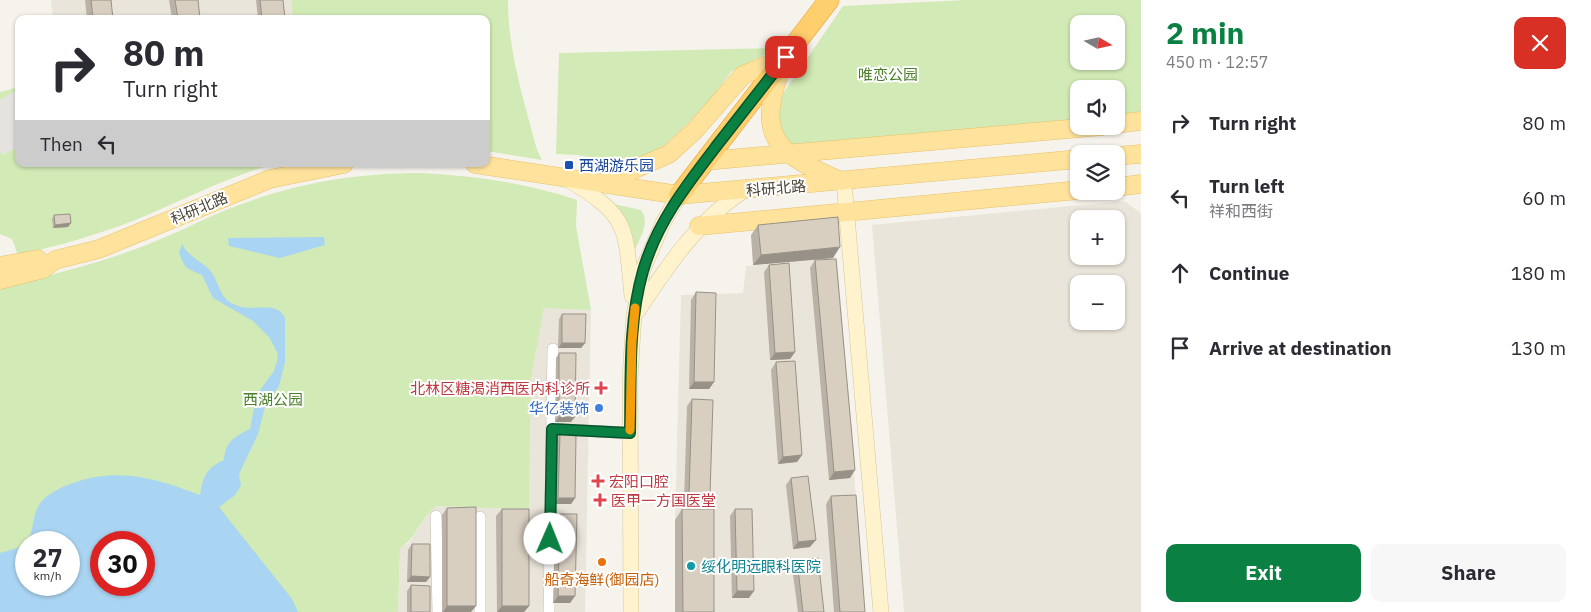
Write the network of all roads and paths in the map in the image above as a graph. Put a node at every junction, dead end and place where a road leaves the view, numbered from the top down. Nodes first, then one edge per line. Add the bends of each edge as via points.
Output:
1 (829, 0) edge
2 (786, 57) junction
3 (1141, 121) edge
4 (1125, 123) edge
5 (1070, 129) edge
6 (1141, 154) edge
7 (791, 155) junction
8 (1125, 155) edge
9 (706, 161) junction
10 (1070, 161) edge
11 (490, 166) edge
12 (329, 167) edge
13 (563, 177) junction
14 (844, 182) junction
15 (602, 183) junction
16 (1141, 184) edge
17 (1125, 186) edge
18 (743, 191) junction
19 (1070, 191) edge
20 (679, 196) junction
21 (847, 214) junction
22 (699, 226) junction
23 (55, 260) junction
24 (0, 266) edge
25 (0, 280) edge
26 (634, 316) junction
27 (553, 349) dead end
28 (552, 429) junction
29 (630, 433) junction
30 (436, 516) dead end
31 (480, 517) dead end
32 (438, 612) edge
33 (480, 612) edge
34 (550, 612) edge
35 (559, 612) edge
36 (631, 612) edge
37 (881, 612) edge

1 - 2 highway
2 - 7 main road via 773,93 770,120 777,140
2 - 9 highway
2 - 15 main road via 743,75 696,130 669,154
3 - 4 main road
5 - 7 main road
6 - 8 main road
7 - 9 main road
7 - 14 main road
9 - 20 highway
10 - 14 main road, 科研北路
11 - 13 main road, 科研北路
12 - 23 main road, 科研北路 via 270,179 99,249
13 - 15 main road, 科研北路
13 - 26 main road via 601,200 618,219 627,243
14 - 18 main road, 科研北路
14 - 21 main road
15 - 20 main road, 科研北路
16 - 17 main road
18 - 20 main road, 科研北路
18 - 22 main road
19 - 21 main road
20 - 26 main road via 643,269
21 - 22 main road
21 - 37 main road
22 - 26 main road
23 - 24 main road, 科研北路 via 41,258
23 - 25 main road, 科研北路 via 43,269
26 - 29 main road
27 - 28 street
28 - 29 street
28 - 34 street
29 - 36 main road
30 - 32 street
31 - 33 street
34 - 35 street

